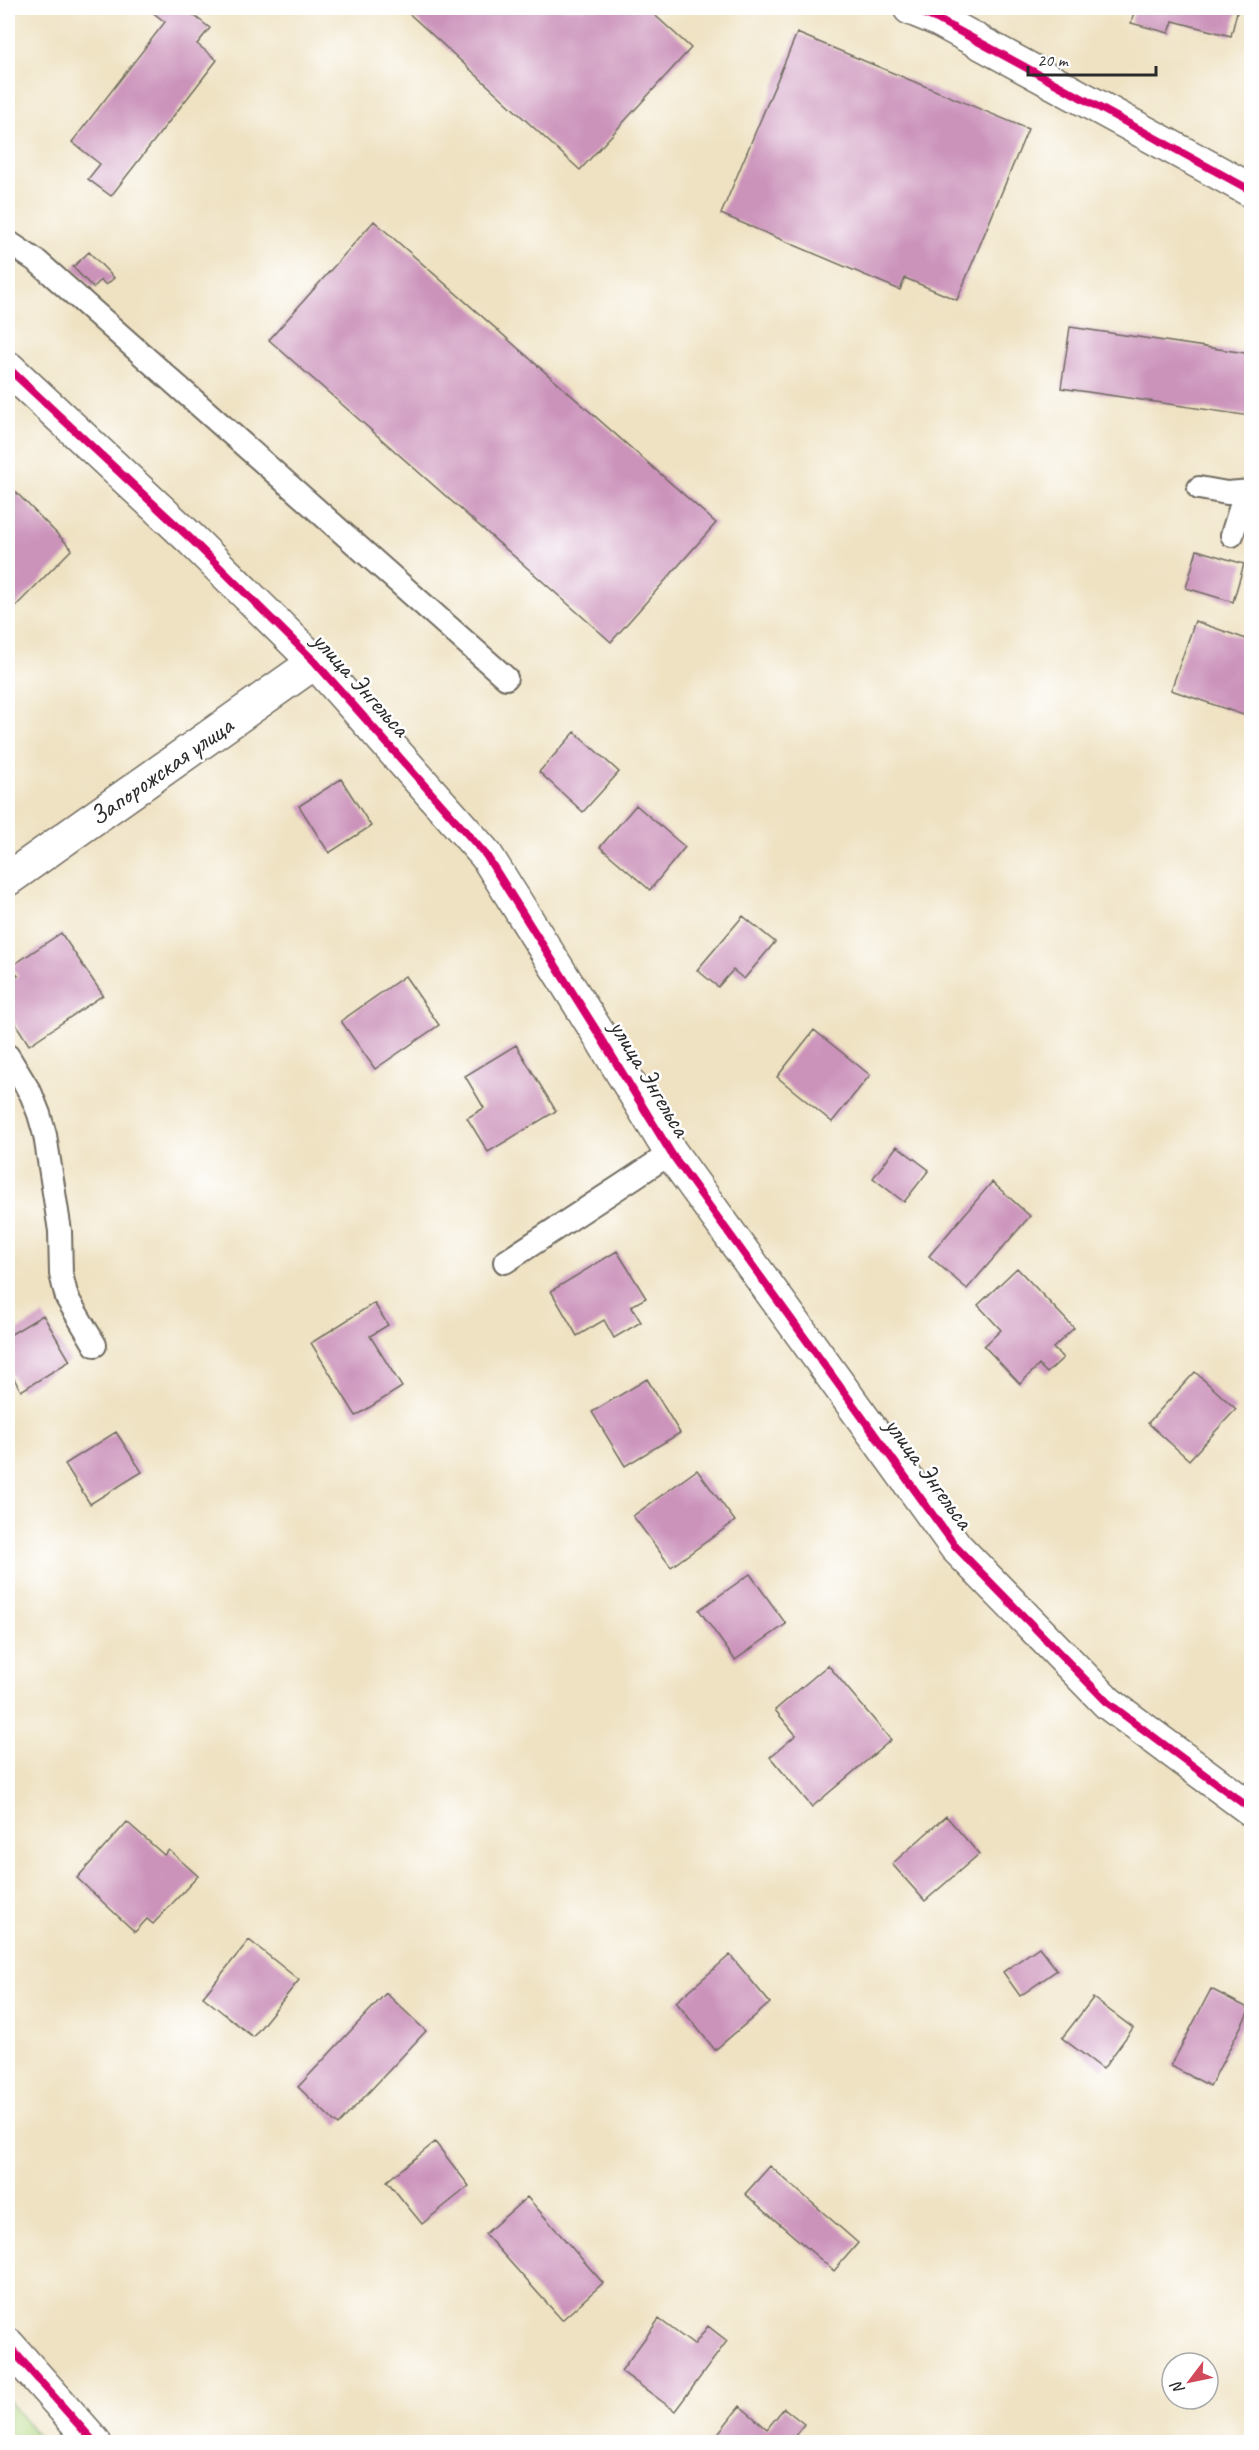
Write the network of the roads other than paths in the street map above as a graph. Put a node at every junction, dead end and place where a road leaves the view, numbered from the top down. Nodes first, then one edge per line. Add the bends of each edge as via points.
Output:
1 (910, 8) edge
2 (1251, 191) edge
3 (8, 242) edge
4 (8, 368) edge
5 (1199, 488) dead end
6 (1248, 492) edge
7 (1232, 535) dead end
8 (315, 662) junction
9 (506, 678) dead end
10 (8, 879) edge
11 (8, 1056) edge
12 (670, 1152) junction
13 (505, 1262) dead end
14 (95, 1345) dead end
15 (1251, 1810) edge
16 (8, 2345) edge
17 (94, 2442) edge

1 - 2 street via 937,19
3 - 9 lane via 38,262
4 - 8 street, улица Энгельса via 192,540
5 - 6 lane
6 - 7 lane
8 - 10 street, Запорожская улица
8 - 12 street, улица Энгельса via 486,855
11 - 14 lane via 31,1094 45,1134 67,1298
12 - 13 lane
12 - 15 street, улица Энгельса via 956,1547 1108,1703
16 - 17 street

